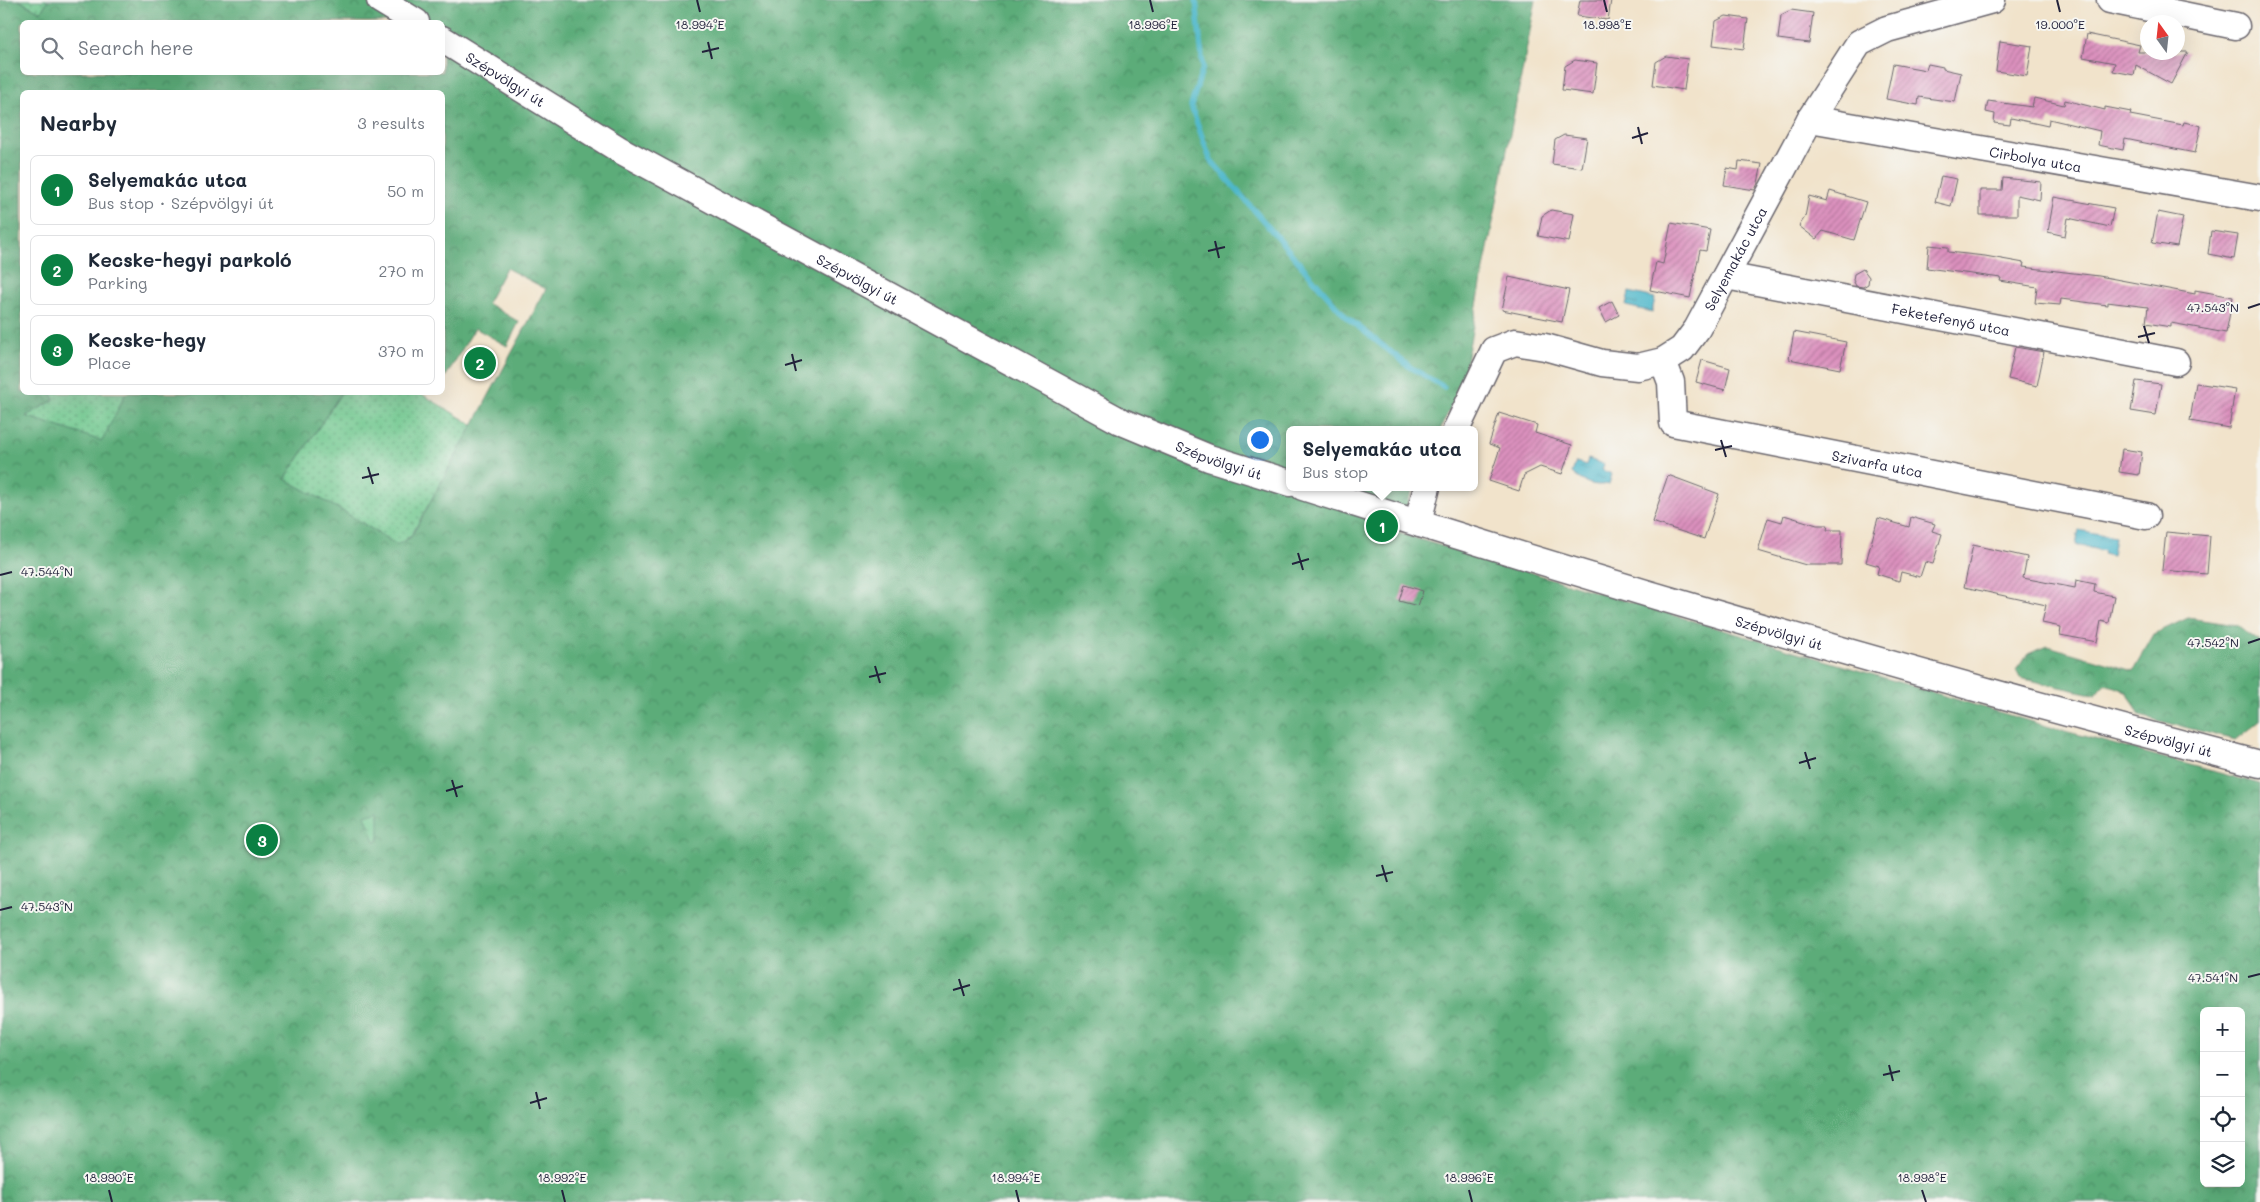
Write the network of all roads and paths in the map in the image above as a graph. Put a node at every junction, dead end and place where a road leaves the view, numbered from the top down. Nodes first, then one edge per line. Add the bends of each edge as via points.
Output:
1 (380, 0) edge
2 (1992, 0) edge
3 (2110, 0) edge
4 (413, 20) edge
5 (2236, 26) dead end
6 (445, 41) edge
7 (1810, 119) junction
8 (2260, 198) edge
9 (1726, 276) junction
10 (1663, 361) junction
11 (2176, 362) dead end
12 (1458, 426) edge
13 (1286, 482) edge
14 (1316, 491) edge
15 (1426, 491) edge
16 (2146, 516) dead end
17 (1420, 524) junction
18 (2260, 764) edge

1 - 4 street
2 - 7 street, Selyemakác utca via 1887,29 1859,43
3 - 5 street
6 - 13 street, Szépvölgyi út via 620,150 1120,420 1209,458
7 - 8 street, Cirbolya utca
7 - 9 street, Selyemakác utca
9 - 10 street, Selyemakác utca via 1697,330 1682,349
9 - 11 street, Feketefenyő utca
10 - 12 street, Selyemakác utca via 1638,367 1602,363 1515,342 1494,350
10 - 16 street, Szivarfa utca via 1671,382 1673,423
14 - 17 street, Szépvölgyi út
15 - 17 street
17 - 18 street, Szépvölgyi út via 1894,666

